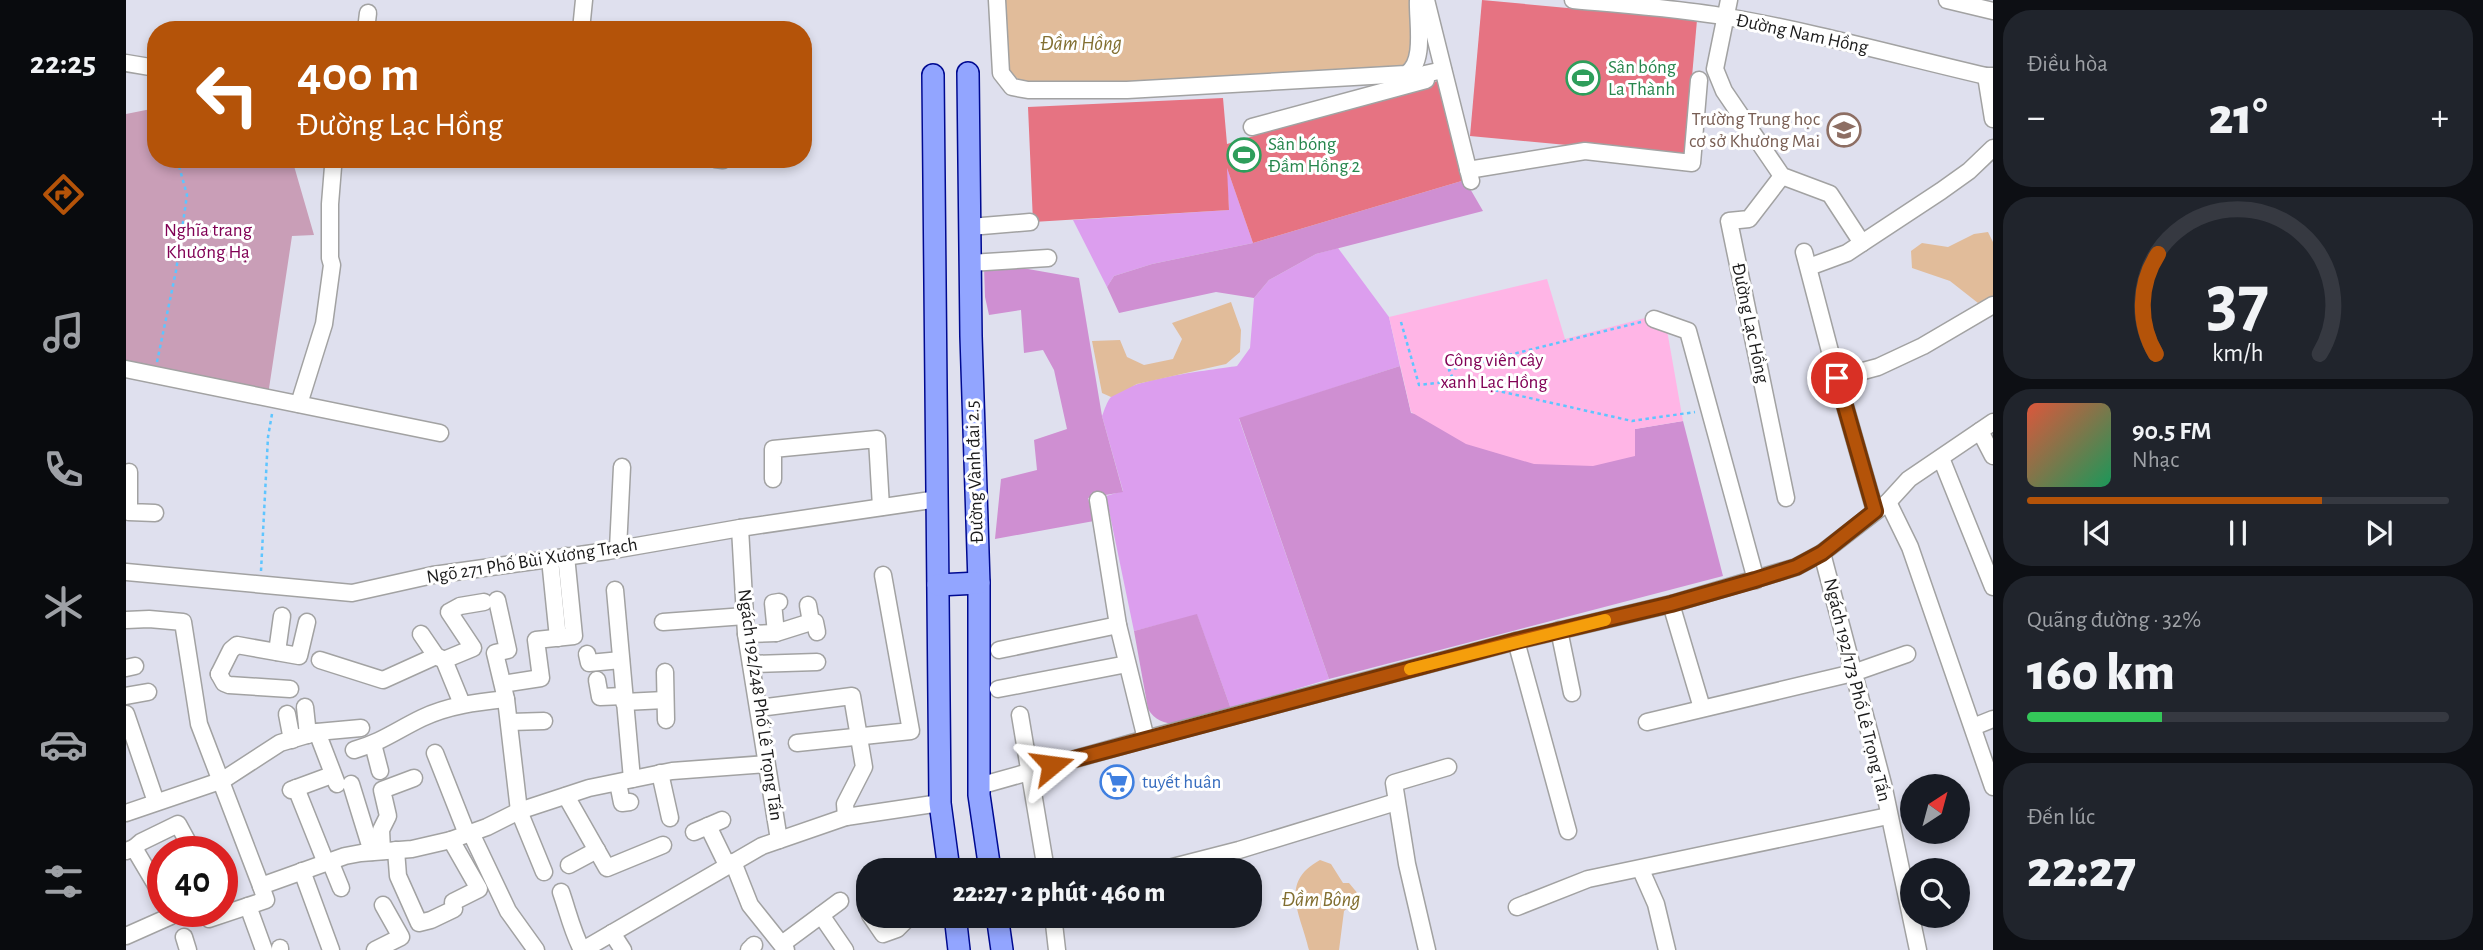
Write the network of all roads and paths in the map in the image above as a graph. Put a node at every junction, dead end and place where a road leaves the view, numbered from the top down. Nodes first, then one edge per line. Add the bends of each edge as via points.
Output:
1 (584, 0) edge
2 (997, 0) edge
3 (1573, 0) edge
4 (1729, 0) edge
5 (1947, 0) edge
6 (1422, 6) edge
7 (1993, 11) edge
8 (368, 13) dead end
9 (1726, 17) junction
10 (367, 21) edge
11 (583, 21) edge
12 (126, 63) edge
13 (147, 66) edge
14 (1443, 70) junction
15 (968, 73) dead end
16 (933, 75) dead end
17 (1990, 76) edge
18 (1699, 80) dead end
19 (1993, 119) edge
20 (1252, 127) dead end
21 (1993, 148) edge
22 (968, 165) junction
23 (180, 168) edge
24 (333, 168) edge
25 (934, 169) junction
26 (1782, 176) junction
27 (1030, 222) dead end
28 (970, 227) junction
29 (1862, 243) junction
30 (1048, 258) dead end
31 (970, 263) junction
32 (1993, 305) edge
33 (1654, 319) joint
34 (1401, 322) dead end
35 (126, 369) edge
36 (154, 375) junction
37 (1837, 378) junction
38 (1454, 381) junction
39 (275, 400) junction
40 (299, 404) junction
41 (1710, 410) junction
42 (1987, 427) edge
43 (440, 433) dead end
44 (1993, 456) edge
45 (1941, 458) junction
46 (622, 467) dead end
47 (129, 472) dead end
48 (773, 479) dead end
49 (1786, 498) dead end
50 (938, 499) junction
51 (1098, 500) dead end
52 (127, 503) edge
53 (1882, 506) junction
54 (881, 507) junction
55 (155, 513) dead end
56 (740, 528) junction
57 (618, 549) junction
58 (1822, 553) junction
59 (558, 558) junction
60 (126, 572) edge
61 (883, 575) dead end
62 (1755, 580) junction
63 (260, 583) junction
64 (979, 583) junction
65 (938, 585) junction
66 (1993, 587) edge
67 (615, 590) dead end
68 (779, 602) dead end
69 (1671, 604) junction
70 (808, 605) dead end
71 (282, 616) dead end
72 (745, 616) junction
73 (126, 620) edge
74 (307, 622) dead end
75 (663, 622) dead end
76 (1118, 625) junction
77 (1559, 631) junction
78 (776, 633) junction
79 (421, 634) dead end
80 (746, 634) junction
81 (1516, 641) junction
82 (999, 650) dead end
83 (277, 652) junction
84 (1907, 654) dead end
85 (440, 658) junction
86 (320, 660) dead end
87 (621, 660) junction
88 (817, 662) dead end
89 (751, 664) junction
90 (1127, 664) junction
91 (665, 671) dead end
92 (1853, 673) junction
93 (219, 674) junction
94 (193, 679) junction
95 (998, 689) dead end
96 (505, 691) junction
97 (148, 692) dead end
98 (1572, 693) dead end
99 (126, 696) edge
100 (624, 699) junction
101 (665, 701) junction
102 (298, 704) junction
103 (463, 704) junction
104 (759, 708) junction
105 (1702, 708) junction
106 (126, 714) edge
107 (1020, 715) dead end
108 (1993, 719) edge
109 (666, 720) dead end
110 (544, 721) dead end
111 (510, 722) junction
112 (1647, 722) dead end
113 (1973, 727) junction
114 (361, 728) dead end
115 (312, 733) junction
116 (860, 737) junction
117 (1146, 738) junction
118 (292, 740) junction
119 (797, 743) dead end
120 (373, 744) junction
121 (354, 750) dead end
122 (435, 753) dead end
123 (766, 764) junction
124 (1448, 766) dead end
125 (380, 771) dead end
126 (1029, 772) junction
127 (660, 774) junction
128 (414, 778) dead end
129 (221, 780) junction
130 (339, 781) junction
131 (625, 781) junction
132 (979, 786) junction
133 (1993, 787) edge
134 (566, 796) junction
135 (156, 802) junction
136 (630, 802) dead end
137 (1396, 802) junction
138 (940, 803) junction
139 (519, 811) junction
140 (126, 813) edge
141 (846, 817) junction
142 (1888, 817) junction
143 (670, 818) dead end
144 (708, 826) dead end
145 (1568, 831) dead end
146 (463, 835) junction
147 (153, 836) edge
148 (185, 836) edge
149 (147, 839) edge
150 (779, 840) junction
151 (663, 845) dead end
152 (130, 850) edge
153 (597, 850) junction
154 (383, 851) junction
155 (947, 858) edge
156 (988, 858) edge
157 (1044, 858) edge
158 (1208, 858) edge
159 (328, 862) junction
160 (730, 863) junction
161 (569, 865) dead end
162 (1641, 870) junction
163 (302, 872) junction
164 (544, 872) dead end
165 (147, 874) edge
166 (261, 886) junction
167 (341, 888) dead end
168 (561, 891) dead end
169 (840, 901) dead end
170 (383, 905) dead end
171 (248, 906) junction
172 (238, 907) edge
173 (1517, 907) dead end
174 (821, 915) junction
175 (147, 927) edge
176 (879, 928) edge
177 (898, 928) edge
178 (957, 928) edge
179 (999, 928) edge
180 (1054, 928) edge
181 (612, 933) junction
182 (126, 936) edge
183 (784, 947) edge
184 (275, 949) edge
185 (331, 950) edge
186 (375, 950) edge
187 (536, 950) edge
188 (583, 950) edge
189 (623, 950) edge
190 (845, 950) edge
191 (960, 950) edge
192 (1002, 950) edge
193 (1057, 950) edge
194 (1427, 950) edge
195 (1667, 950) edge
196 (1918, 950) edge

1 - 11 street
2 - 6 street via 1001,73 1012,87 1028,90 1127,90 1406,74 1418,59
3 - 9 street, Đường Nam Hồng
4 - 9 street
5 - 7 street
6 - 14 street
8 - 10 street
9 - 17 street, Đường Nam Hồng
9 - 26 street via 1715,69 1724,92 1751,117
12 - 13 street
14 - 18 street via 1470,175 1585,151 1692,163
14 - 20 street via 1425,74 1426,80
15 - 22 main road, Đường Vành đai 2.5
16 - 25 main road, Đường Vành đai 2.5
17 - 19 street
21 - 29 street via 1969,171
22 - 25 main road
22 - 28 main road, Đường Vành đai 2.5
23 - 36 path via 187,195
24 - 40 street via 332,265 324,324
25 - 50 main road, Đường Vành đai 2.5
26 - 29 street via 1830,194
26 - 49 street, Đường Lạc Hồng via 1749,219 1728,221
27 - 28 street
28 - 31 main road, Đường Vành đai 2.5
29 - 37 street via 1847,253 1807,260
30 - 31 street
31 - 64 main road, Đường Vành đai 2.5
32 - 37 street via 1923,346 1878,367
33 - 38 path via 1449,370
33 - 41 street via 1688,331
34 - 38 path via 1419,385
35 - 36 street
36 - 39 street
37 - 53 street
38 - 41 path via 1632,421
39 - 40 street
39 - 63 path via 268,437
40 - 43 street
41 - 62 street
42 - 44 street
42 - 45 street
45 - 53 street
45 - 66 street
46 - 57 street
47 - 52 street
48 - 54 street via 773,449 877,439
50 - 54 street, Ngõ 271 Phố Bùi Xương Trạch
50 - 65 main road, Đường Vành đai 2.5
51 - 76 street
52 - 55 street via 129,512
53 - 58 street
53 - 113 street via 1910,547
54 - 56 street, Ngõ 271 Phố Bùi Xương Trạch
56 - 57 street, Ngõ 271 Phố Bùi Xương Trạch
56 - 72 street, Ngách 192/248 Phố Lê Trọng Tấn
57 - 59 street, Ngõ 271 Phố Bùi Xương Trạch
58 - 62 street
58 - 92 street, Ngách 192/173 Phố Lê Trọng Tấn
59 - 63 street, Ngõ 271 Phố Bùi Xương Trạch via 433,575 352,593
59 - 96 street via 574,636 536,640 541,678
60 - 63 street, Ngõ 271 Phố Bùi Xương Trạch
61 - 116 street via 911,732
62 - 69 street
64 - 65 main road
64 - 132 main road, Đường Vành đai 2.5
65 - 138 main road, Đường Vành đai 2.5
67 - 87 street
68 - 78 street via 773,603
69 - 77 street
69 - 105 street
70 - 78 street via 814,627
71 - 83 street
72 - 75 street
72 - 80 street, Ngách 192/248 Phố Lê Trọng Tấn
73 - 94 street via 183,622
74 - 83 street via 299,656
76 - 82 street
76 - 90 street
77 - 81 street
77 - 98 street
78 - 80 street
79 - 85 street
80 - 89 street, Ngách 192/248 Phố Lê Trọng Tấn
81 - 117 street
81 - 145 street
83 - 93 street via 237,645
84 - 92 street
85 - 86 street via 383,680
85 - 96 street via 473,648 449,612 491,601 508,650 495,653
85 - 103 street
87 - 100 street
87 - 100 street via 597,668 600,697
88 - 89 street
89 - 104 street, Ngách 192/248 Phố Lê Trọng Tấn
90 - 95 street
90 - 117 street
91 - 101 street
92 - 105 street
92 - 142 street, Ngách 192/173 Phố Lê Trọng Tấn
93 - 94 street
93 - 102 street via 229,685
94 - 129 street via 199,724
96 - 103 street
96 - 111 street
97 - 99 street
100 - 101 street
100 - 131 street
101 - 109 street
102 - 115 street
102 - 118 street
103 - 120 street via 424,717
104 - 116 street via 852,696
104 - 123 street, Ngách 192/248 Phố Lê Trọng Tấn
105 - 112 street
106 - 135 street
107 - 126 street
108 - 113 street
110 - 111 street
111 - 139 street
113 - 133 street
114 - 115 street
115 - 118 street
115 - 130 street
116 - 119 street
116 - 141 street via 864,767 845,803
117 - 126 street
118 - 129 street
120 - 121 street
120 - 125 street
122 - 146 street
123 - 127 street
123 - 150 street, Ngách 192/248 Phố Lê Trọng Tấn
124 - 137 street via 1394,783
126 - 132 street
126 - 157 street
127 - 131 street
127 - 143 street
128 - 154 street via 382,790 388,816 381,830
129 - 135 street
129 - 166 street
130 - 154 street
130 - 159 street via 294,789
131 - 134 street
131 - 136 street via 622,803
132 - 156 main road, Đường Vành đai 2.5
134 - 139 street
134 - 153 street
135 - 140 street
137 - 158 street
137 - 194 street
138 - 141 street
138 - 155 main road, Đường Vành đai 2.5
139 - 146 street
139 - 164 street
141 - 150 street
142 - 162 street
142 - 196 street, Ngách 192/173 Phố Lê Trọng Tấn
144 - 160 street
146 - 154 street via 412,849
146 - 154 street via 479,889 419,923
146 - 187 street
147 - 148 street via 178,824
149 - 152 street
150 - 160 street
151 - 153 street via 607,868
152 - 165 street
153 - 161 street
154 - 159 street
159 - 163 street
159 - 167 street
160 - 181 street
160 - 183 street via 750,905
162 - 173 street via 1588,879
162 - 195 street via 1656,904
163 - 166 street
163 - 185 street
166 - 171 street via 266,900
168 - 188 street via 571,930
169 - 174 street
170 - 186 street via 401,937
171 - 172 street
171 - 184 street
174 - 183 street
174 - 190 street
175 - 182 street
176 - 177 street via 883,934
178 - 191 main road
179 - 192 main road
180 - 193 street
181 - 188 street
181 - 189 street

